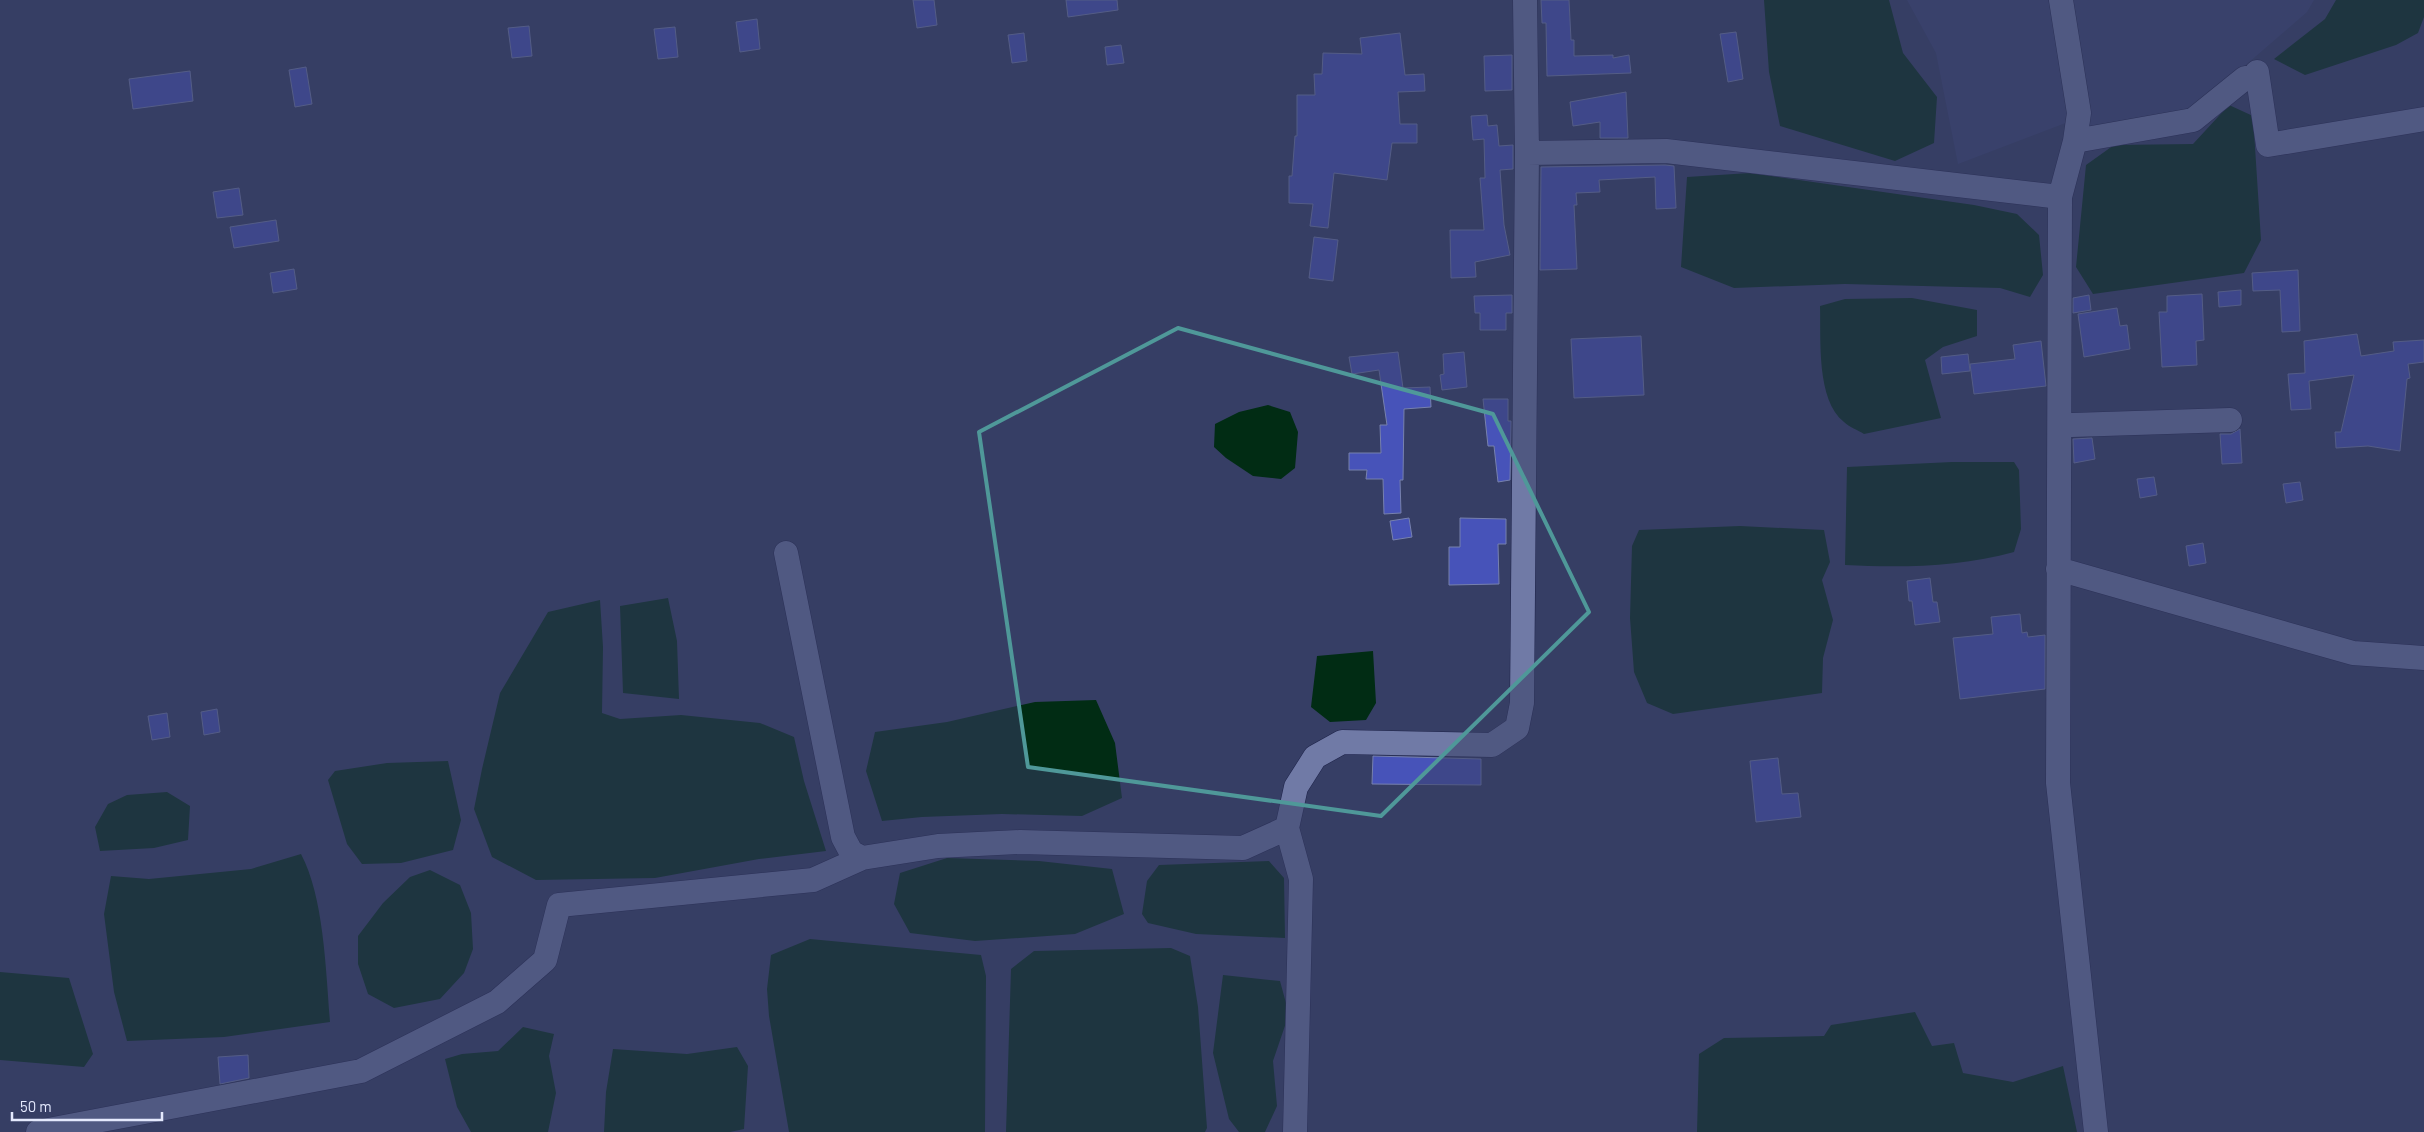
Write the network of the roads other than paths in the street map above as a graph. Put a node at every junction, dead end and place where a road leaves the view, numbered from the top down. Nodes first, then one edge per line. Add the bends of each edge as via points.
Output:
1 (1525, 0) edge
2 (2061, 0) edge
3 (2424, 119) edge
4 (2075, 141) junction
5 (1527, 153) junction
6 (2060, 197) junction
7 (2230, 420) dead end
8 (2072, 425) dead end
9 (786, 553) dead end
10 (2058, 569) junction
11 (2424, 658) edge
12 (1287, 828) junction
13 (862, 858) junction
14 (38, 1132) edge
15 (1294, 1132) edge
16 (2096, 1132) edge

1 - 5 street
2 - 4 street via 2079,113
3 - 4 street via 2268,145 2251,75 2193,120
4 - 6 street
5 - 6 street via 1666,151
5 - 12 street via 1522,703 1517,728 1492,744 1342,742 1314,757 1296,787
6 - 10 street
7 - 8 street
9 - 13 street via 843,837 851,852
10 - 11 street via 2353,653
10 - 16 street via 2058,783
12 - 13 street via 1243,848 1020,842 938,846
12 - 15 street via 1301,879
13 - 14 street via 813,880 558,905 545,960 497,1002 361,1071

